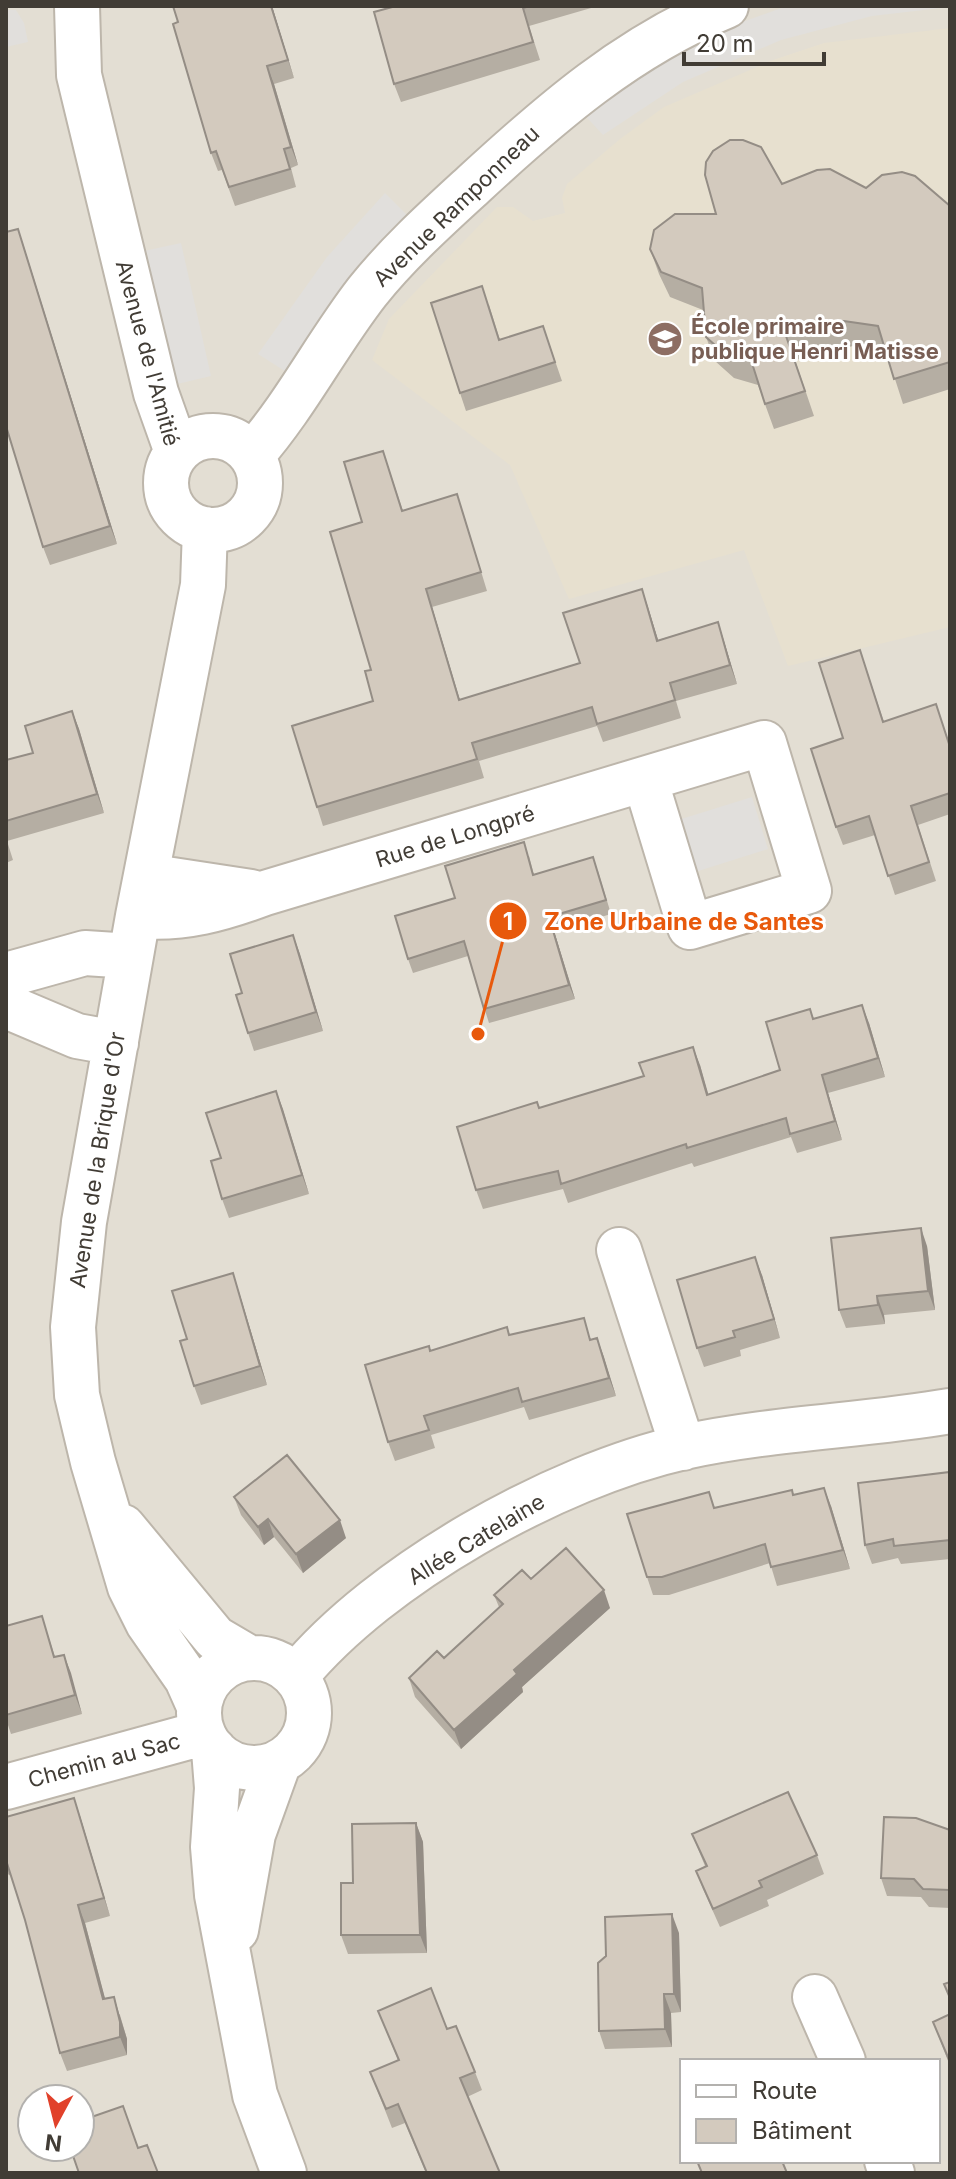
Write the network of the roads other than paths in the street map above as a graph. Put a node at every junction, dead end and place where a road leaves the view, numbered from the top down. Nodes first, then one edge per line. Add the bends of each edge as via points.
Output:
1 (77, 6) edge
2 (726, 6) edge
3 (177, 452) junction
4 (252, 455) junction
5 (205, 529) junction
6 (645, 779) junction
7 (138, 916) junction
8 (6, 975) edge
9 (6, 1006) edge
10 (116, 1043) junction
11 (619, 1250) dead end
12 (950, 1411) edge
13 (683, 1448) junction
14 (104, 1498) junction
15 (249, 1658) junction
16 (296, 1676) junction
17 (205, 1730) junction
18 (279, 1762) junction
19 (6, 1787) edge
20 (232, 1968) junction
21 (815, 1997) dead end
22 (842, 2059) edge
23 (284, 2173) edge

1 - 3 street, Avenue de l'Amitié via 79,75 156,393
2 - 4 street, Avenue Ramponneau via 665,34 607,71 464,194 369,289 286,416
3 - 4 street via 195,440 216,436 236,442
3 - 5 street, Avenue de l'Amitié via 167,474 169,499 182,519
4 - 5 street via 260,485 249,514 221,530
5 - 7 street via 203,585
6 - 6 street, Rue de Longpré via 690,927 809,891 764,743
6 - 7 street, Rue de Longpré via 265,893 236,892
7 - 8 street, Rue de Longpré via 85,953
7 - 10 street, Avenue de la Brique d'Or
9 - 10 street via 77,1036
10 - 14 street, Avenue de la Brique d'Or via 80,1247 73,1327 77,1395
11 - 13 street
12 - 13 street, Allée Catelaine via 797,1428
13 - 16 street, Allée Catelaine via 592,1476 480,1532 369,1607
14 - 15 street, Avenue de la Brique d'Or via 141,1552 215,1638
14 - 17 street, Avenue de la Brique d'Or via 134,1597 187,1679
15 - 16 street via 279,1664
15 - 17 street via 216,1673 205,1688
16 - 18 street via 309,1703 309,1723 295,1750
17 - 18 street via 230,1762 250,1768
17 - 19 street, Chemin au Sac
17 - 20 street, Avenue de la Brique d'Or via 214,1872
18 - 20 street, Avenue de la Brique d'Or via 253,1834
20 - 23 street, Avenue de la Brique d'Or via 255,2095
21 - 22 street

